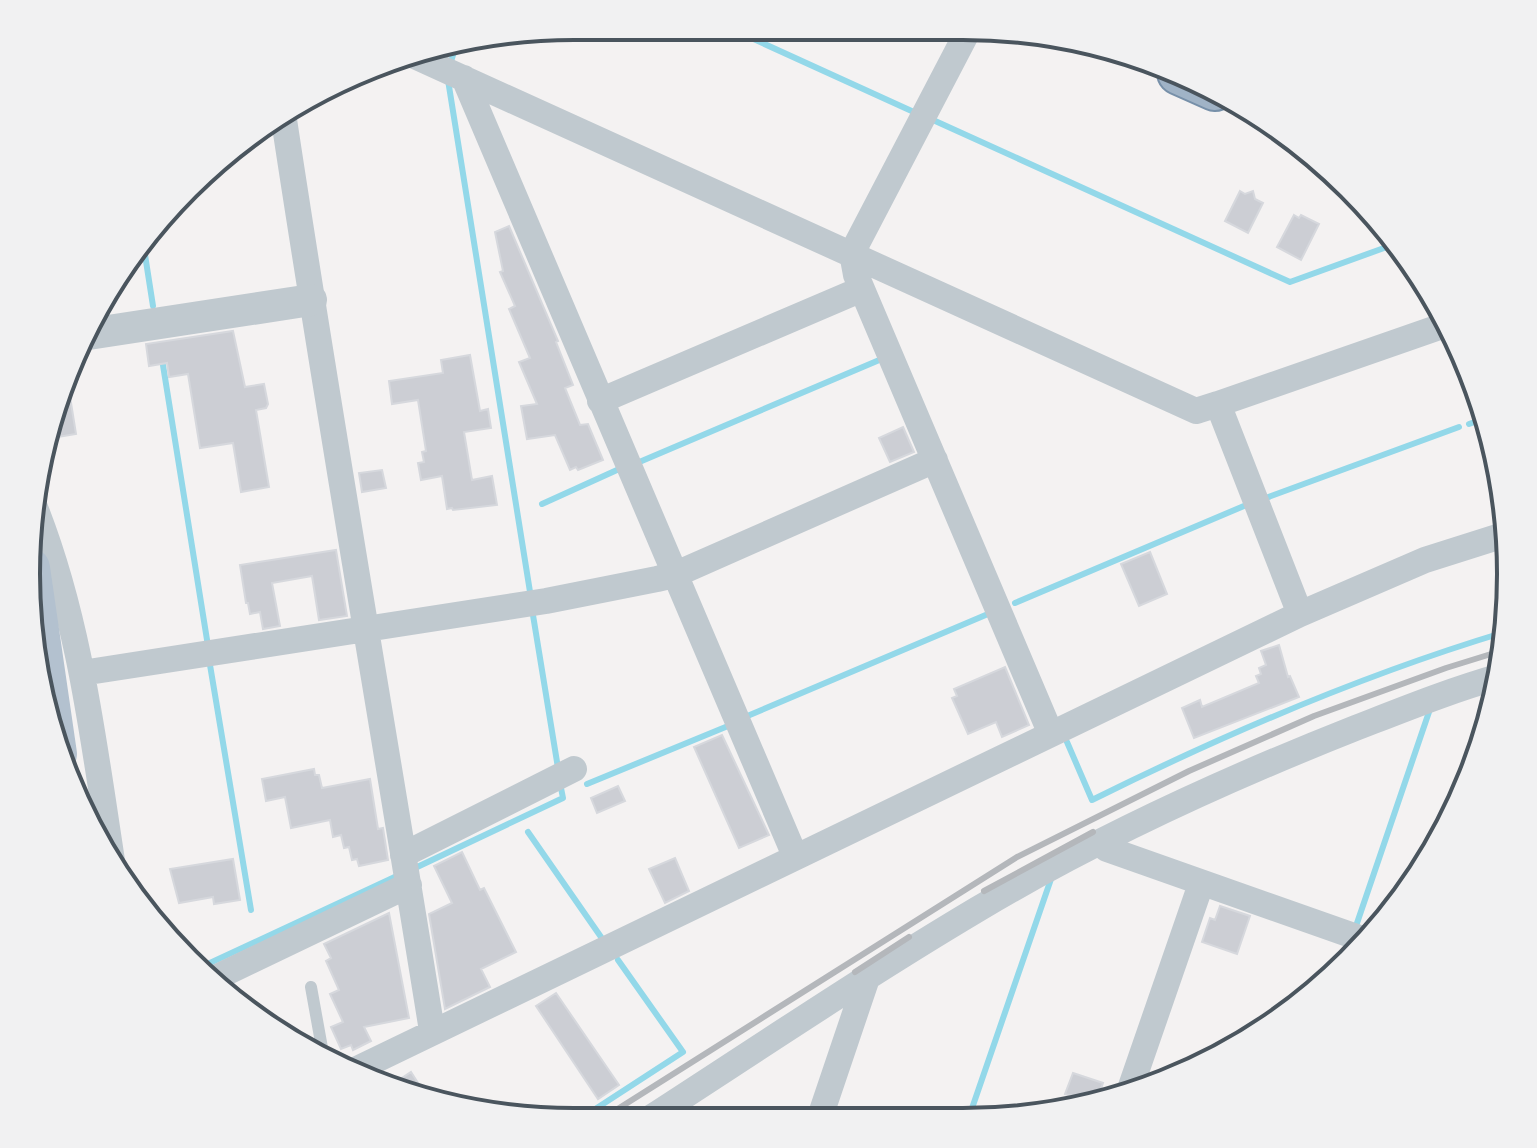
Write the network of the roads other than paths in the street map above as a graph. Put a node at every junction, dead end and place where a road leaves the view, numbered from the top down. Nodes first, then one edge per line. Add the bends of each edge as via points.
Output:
1 (963, 40) edge
2 (439, 59) edge
3 (464, 78) junction
4 (285, 125) edge
5 (852, 253) junction
6 (862, 289) junction
7 (311, 300) junction
8 (1437, 328) edge
9 (98, 333) edge
10 (600, 401) junction
11 (1218, 404) junction
12 (935, 460) junction
13 (42, 526) edge
14 (1496, 538) edge
15 (674, 575) junction
16 (1300, 614) junction
17 (368, 629) junction
18 (82, 673) junction
19 (1486, 681) edge
20 (1050, 732) junction
21 (564, 775) dead end
22 (108, 833) edge
23 (1099, 843) junction
24 (795, 856) junction
25 (406, 870) junction
26 (1201, 884) junction
27 (1355, 936) edge
28 (221, 974) edge
29 (867, 978) junction
30 (311, 987) dead end
31 (432, 1031) junction
32 (321, 1044) edge
33 (365, 1065) edge
34 (1133, 1081) edge
35 (666, 1108) edge
36 (823, 1108) edge

1 - 5 street
2 - 3 street
3 - 5 street
3 - 10 street
4 - 7 street
5 - 6 street
5 - 11 street via 1196,411
6 - 10 street
6 - 12 street
7 - 9 street
7 - 17 street
8 - 11 street
10 - 15 street
11 - 16 street
12 - 15 street
12 - 20 street
13 - 18 street
14 - 16 street via 1425,560
15 - 17 street
15 - 24 street
16 - 20 street
17 - 18 street
17 - 25 street
18 - 22 street
19 - 23 street via 1299,750
20 - 24 street
21 - 25 street
23 - 26 street
23 - 29 street via 979,908
24 - 31 street
25 - 28 street
25 - 31 street
26 - 27 street
26 - 34 street
29 - 35 street
29 - 36 street
30 - 32 lane
31 - 33 street

